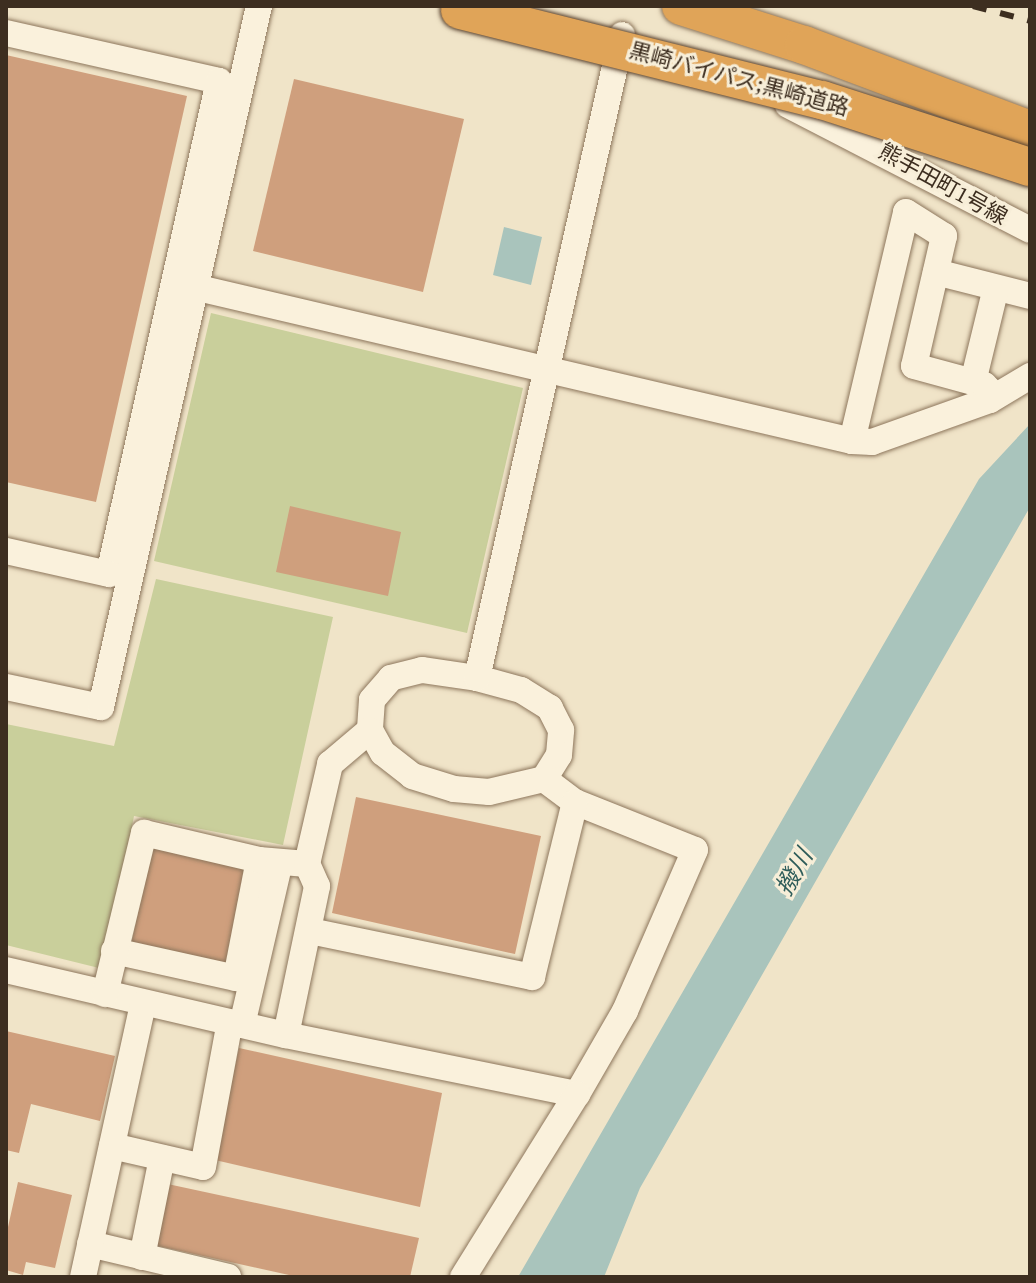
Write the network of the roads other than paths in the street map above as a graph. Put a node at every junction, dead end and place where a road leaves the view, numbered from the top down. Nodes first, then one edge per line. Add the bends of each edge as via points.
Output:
1 (259, 6) edge
2 (443, 6) edge
3 (497, 6) edge
4 (681, 6) edge
5 (6, 33) edge
6 (622, 35) junction
7 (1030, 130) edge
8 (1030, 167) edge
9 (1030, 230) edge
10 (936, 272) junction
11 (194, 287) junction
12 (996, 288) junction
13 (1030, 296) edge
14 (545, 370) junction
15 (1030, 376) edge
16 (973, 382) junction
17 (996, 396) junction
18 (852, 441) junction
19 (6, 551) edge
20 (477, 678) junction
21 (6, 687) edge
22 (370, 730) junction
23 (544, 779) junction
24 (575, 802) junction
25 (269, 861) junction
26 (307, 864) junction
27 (310, 931) junction
28 (114, 951) junction
29 (6, 970) edge
30 (105, 994) junction
31 (143, 1004) junction
32 (236, 1023) junction
33 (286, 1035) junction
34 (577, 1094) junction
35 (112, 1146) junction
36 (162, 1158) junction
37 (90, 1244) junction
38 (142, 1257) junction
39 (83, 1277) edge
40 (228, 1277) edge
41 (463, 1277) edge

1 - 11 street
2 - 8 highway, 黒崎バイパス;黒崎道路, bridge via 822,100
3 - 6 street, 熊手田町1号線
4 - 7 highway, 黒崎バイパス;黒崎道路 via 804,45
5 - 19 street via 219,81 109,574
6 - 9 street, 熊手田町1号線 via 845,131
6 - 14 street
10 - 12 street
10 - 16 street via 914,366
10 - 18 street via 944,236 906,212
11 - 14 street
11 - 21 street via 101,707
12 - 13 street
12 - 16 street
14 - 18 street
14 - 20 street
15 - 17 street
16 - 17 street
17 - 18 street via 872,442
20 - 22 street via 422,670 391,678 372,700
20 - 23 street via 521,690 550,708 561,730 559,755
22 - 23 street via 383,753 412,776 454,789 489,792
22 - 26 street via 330,764
23 - 24 street
24 - 27 street via 532,977
24 - 34 street via 695,850 625,1011
25 - 26 street
25 - 28 street via 236,978
25 - 28 street via 144,833
25 - 32 street
26 - 27 street via 317,886
27 - 33 street
28 - 30 street
29 - 30 street
30 - 31 street
31 - 32 street
31 - 35 street
32 - 33 street
32 - 36 street via 203,1167
33 - 34 street
34 - 41 street
35 - 36 street
35 - 37 street
36 - 38 street
37 - 38 street
37 - 39 street
38 - 40 street

